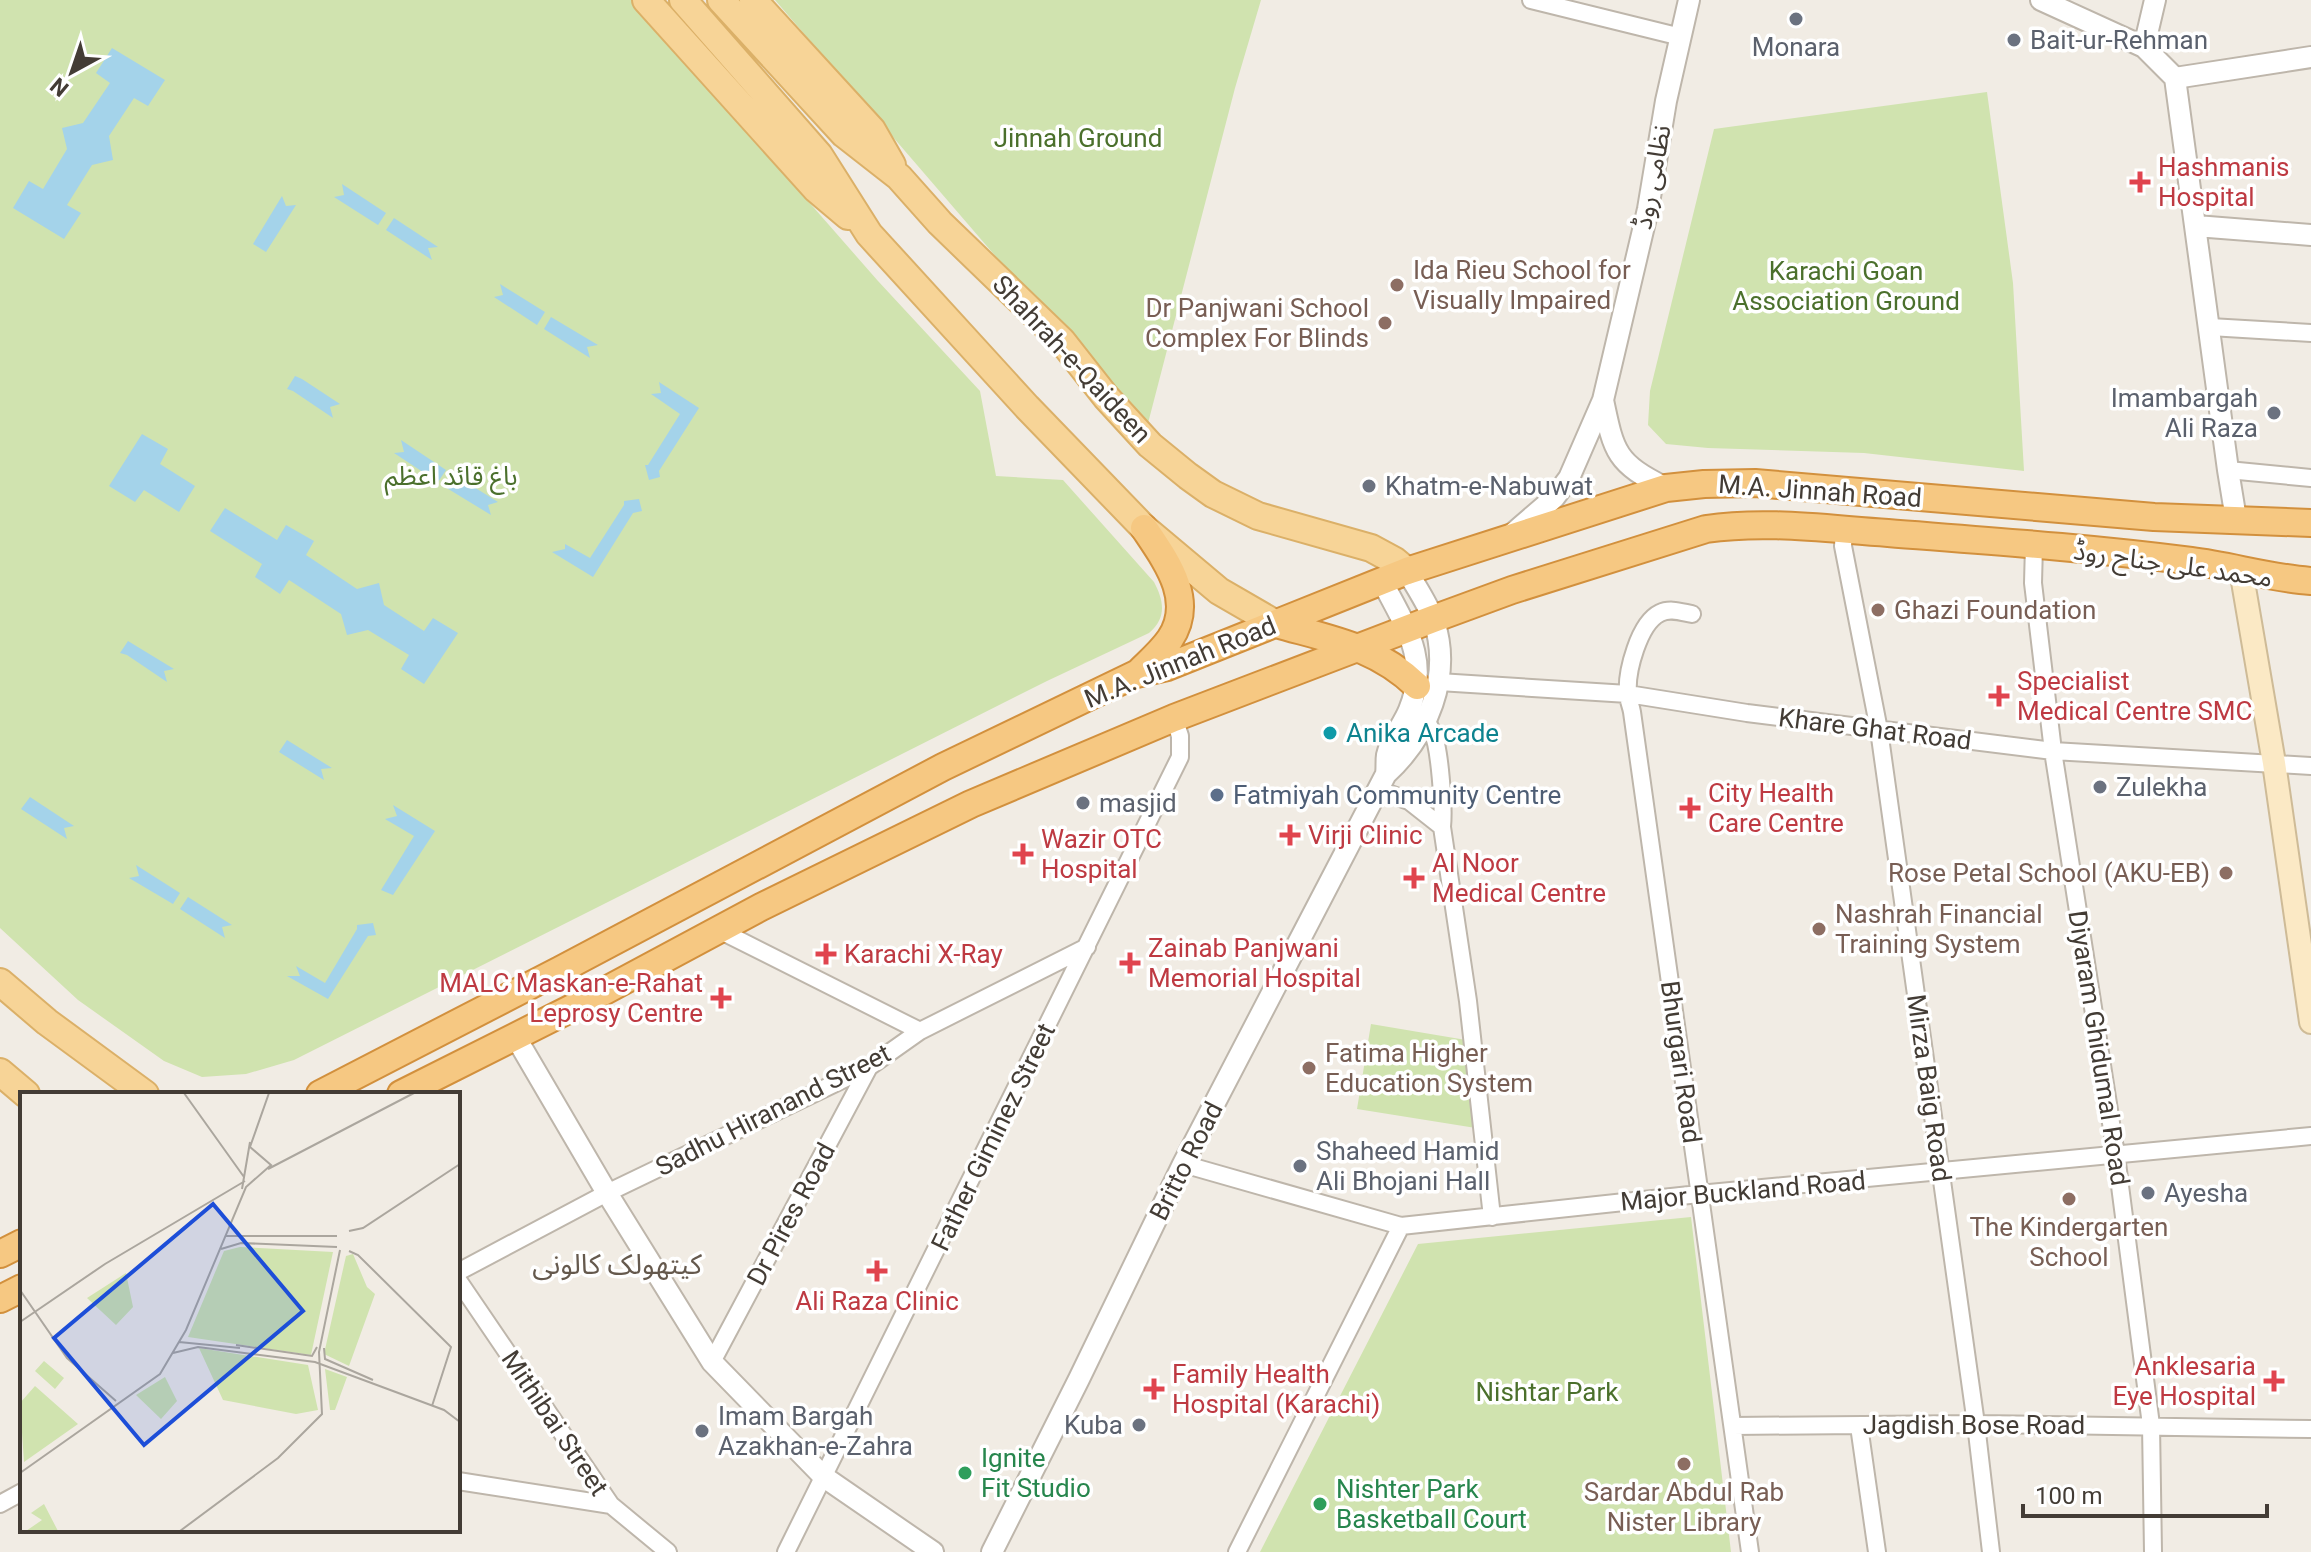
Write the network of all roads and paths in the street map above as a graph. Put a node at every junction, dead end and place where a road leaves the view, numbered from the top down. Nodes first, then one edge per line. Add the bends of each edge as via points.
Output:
1 (646, 0) edge
2 (683, 0) edge
3 (721, 0) edge
4 (753, 0) edge
5 (1531, 0) edge
6 (1689, 0) edge
7 (2041, 0) edge
8 (2155, 0) edge
9 (1681, 37) junction
10 (2144, 47) junction
11 (2311, 57) edge
12 (2175, 78) junction
13 (844, 134) junction
14 (819, 155) junction
15 (899, 177) junction
16 (2196, 226) junction
17 (869, 234) junction
18 (2311, 235) edge
19 (2210, 327) junction
20 (2311, 333) edge
21 (1603, 400) junction
22 (2228, 470) junction
23 (2311, 478) edge
24 (1666, 488) junction
25 (2062, 510) joint
26 (2236, 519) junction
27 (2311, 523) edge
28 (1144, 528) junction
29 (1844, 530) junction
30 (1508, 538) junction
31 (2034, 545) junction
32 (2241, 570) junction
33 (1407, 571) junction
34 (1382, 581) junction
35 (2311, 581) edge
36 (1692, 614) dead end
37 (1433, 619) junction
38 (1276, 624) junction
39 (1407, 630) junction
40 (1361, 648) junction
41 (1136, 674) junction
42 (1428, 684) junction
43 (1628, 694) junction
44 (1416, 716) junction
45 (1174, 718) junction
46 (1879, 730) junction
47 (2053, 751) junction
48 (2274, 763) junction
49 (2311, 766) edge
50 (1382, 782) junction
51 (1442, 827) junction
52 (719, 930) junction
53 (1087, 947) junction
54 (0, 982) edge
55 (2311, 1022) edge
56 (920, 1031) junction
57 (515, 1036) junction
58 (869, 1067) junction
59 (0, 1072) edge
60 (24, 1092) edge
61 (142, 1092) edge
62 (324, 1092) edge
63 (405, 1092) edge
64 (2311, 1136) edge
65 (2116, 1155) junction
66 (1183, 1164) junction
67 (1941, 1172) junction
68 (607, 1193) junction
69 (1699, 1194) junction
70 (1492, 1217) junction
71 (1401, 1226) junction
72 (20, 1244) edge
73 (0, 1254) edge
74 (460, 1271) edge
75 (460, 1283) edge
76 (20, 1289) edge
77 (0, 1299) edge
78 (712, 1362) junction
79 (1976, 1424) junction
80 (2151, 1425) junction
81 (1733, 1426) junction
82 (1859, 1426) junction
83 (2311, 1429) edge
84 (824, 1477) junction
85 (460, 1481) edge
86 (20, 1493) edge
87 (0, 1504) edge
88 (611, 1505) junction
89 (668, 1552) edge
90 (786, 1552) edge
91 (933, 1552) edge
92 (992, 1552) edge
93 (1237, 1552) edge
94 (1750, 1552) edge
95 (1877, 1552) edge
96 (1991, 1552) edge
97 (2153, 1552) edge

1 - 17 main road via 816,189
2 - 14 main road
3 - 13 main road, Shahrah-e-Qaideen
4 - 15 main road via 872,130
5 - 9 street
6 - 9 street, نظامی روڈ
7 - 10 street
8 - 10 street
9 - 21 street, نظامی روڈ
10 - 12 street
11 - 12 street
12 - 16 street
13 - 14 main road
13 - 15 main road, Shahrah-e-Qaideen
14 - 17 main road
15 - 33 main road, Shahrah-e-Qaideen via 1062,341 1150,445 1188,476 1258,516 1371,548
16 - 18 street
16 - 19 street
17 - 28 main road
19 - 20 street
19 - 22 street
21 - 24 street, نظامی روڈ via 1614,448 1635,472
21 - 30 street, نظامی روڈ via 1563,489
22 - 23 street
22 - 26 street
24 - 25 highway, M.A. Jinnah Road via 1755,483
24 - 30 highway, M.A. Jinnah Road
25 - 26 highway, محمد علی جناح روڈ
26 - 27 highway, محمد علی جناح روڈ
28 - 38 main road via 1219,591
28 - 41 highway via 1168,565 1179,592 1180,613 1170,638
29 - 31 highway, M.A. Jinnah Road
29 - 37 highway, M.A. Jinnah Road via 1771,525 1706,529
29 - 46 street, Mirza Baig Road
30 - 33 highway, M.A. Jinnah Road
31 - 32 highway, محمد علی جناح روڈ
31 - 47 street, Diyaram Ghidumal Road via 2033,583
32 - 35 highway, محمد علی جناح روڈ
32 - 48 main road
33 - 34 highway, M.A. Jinnah Road
33 - 37 street, Britto Road
34 - 38 highway, M.A. Jinnah Road
34 - 39 street, Britto Road
36 - 43 street, Bhurgari Road via 1657,614 1633,656
37 - 39 highway, M.A. Jinnah Road
37 - 42 street, Britto Road via 1441,664
38 - 40 highway
38 - 41 highway, M.A. Jinnah Road
39 - 40 highway, M.A. Jinnah Road
39 - 42 street, Britto Road
40 - 42 highway
40 - 45 highway, M.A. Jinnah Road
41 - 62 highway, M.A. Jinnah Road via 943,767
42 - 43 street, Khare Ghat Road
42 - 44 street, Britto Road
43 - 46 street, Khare Ghat Road
43 - 69 street, Bhurgari Road
44 - 50 street, Britto Road via 1387,753
44 - 51 street via 1435,740
45 - 52 highway, M.A. Jinnah Road via 971,804
45 - 53 street, Father Giminez Street via 1180,757
46 - 47 street, Khare Ghat Road
46 - 67 street, Mirza Baig Road
47 - 48 street, Khare Ghat Road
47 - 65 street, Diyaram Ghidumal Road
48 - 49 street, Khare Ghat Road
48 - 55 main road
50 - 51 street
50 - 66 street, Britto Road
51 - 70 street
52 - 56 street
52 - 57 highway, M.A. Jinnah Road
53 - 56 street, Sadhu Hiranand Street
53 - 84 street, Father Giminez Street
54 - 61 main road
56 - 58 street, Sadhu Hiranand Street
57 - 63 highway, M.A. Jinnah Road
57 - 68 street
58 - 68 street, Sadhu Hiranand Street
58 - 78 street, Dr Pires Road
59 - 60 main road
64 - 65 street, Major Buckland Road
65 - 67 street, Major Buckland Road
65 - 80 street, Diyaram Ghidumal Road
66 - 71 street, Major Buckland Road
66 - 92 street, Britto Road
67 - 69 street, Major Buckland Road
67 - 79 street, Mirza Baig Road
68 - 74 street, Sadhu Hiranand Street
68 - 78 street
69 - 70 street, Major Buckland Road
69 - 81 street, Bhurgari Road
70 - 71 street, Major Buckland Road
71 - 93 street
72 - 73 highway
75 - 88 street, Mithibai Street
76 - 77 highway
78 - 84 street
79 - 80 street, Jagdish Bose Road
79 - 82 street, Jagdish Bose Road
79 - 96 street, Mirza Baig Road
80 - 83 street, Jagdish Bose Road
80 - 97 street, Diyaram Ghidumal Road
81 - 82 street, Jagdish Bose Road
81 - 94 street, Bhurgari Road
82 - 95 street
84 - 90 street, Father Giminez Street
84 - 91 street
85 - 88 street
86 - 87 street
88 - 89 street, Mithibai Street

